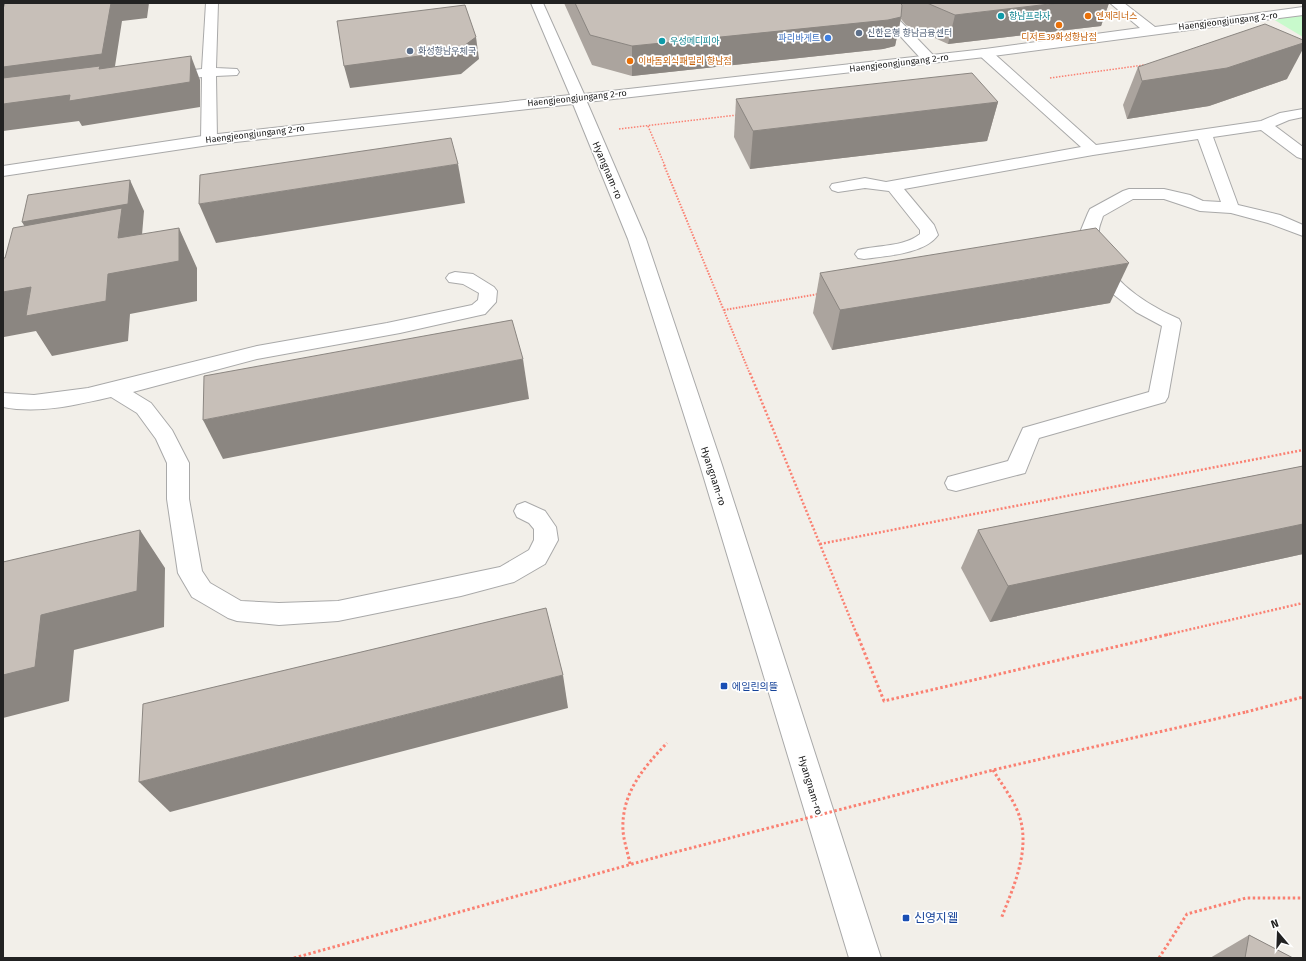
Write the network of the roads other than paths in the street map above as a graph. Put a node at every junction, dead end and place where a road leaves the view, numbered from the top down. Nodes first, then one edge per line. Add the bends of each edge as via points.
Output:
1 (212, 3) edge
2 (537, 3) edge
3 (876, 3) edge
4 (1116, 3) edge
5 (1303, 11) edge
6 (1152, 31) junction
7 (985, 53) junction
8 (929, 59) junction
9 (209, 72) junction
10 (232, 72) dead end
11 (153, 79) edge
12 (578, 97) junction
13 (1303, 113) edge
14 (1264, 125) junction
15 (1204, 134) junction
16 (209, 140) junction
17 (1094, 150) junction
18 (1303, 154) edge
19 (3, 171) edge
20 (893, 186) junction
21 (838, 187) dead end
22 (1231, 208) junction
23 (1303, 230) edge
24 (864, 254) dead end
25 (455, 278) dead end
26 (114, 390) junction
27 (3, 400) edge
28 (956, 483) dead end
29 (525, 511) dead end
30 (865, 958) edge

1 - 9 street
2 - 12 street, Hyangnam-ro
3 - 8 street
4 - 6 street
5 - 6 street, Haengjeongjungang 2-ro
6 - 7 street, Haengjeongjungang 2-ro
7 - 8 street, Haengjeongjungang 2-ro
7 - 17 street
8 - 12 street, Haengjeongjungang 2-ro
9 - 10 street
9 - 11 street
9 - 16 street
12 - 16 street, Haengjeongjungang 2-ro
12 - 30 street, Hyangnam-ro via 637,239 711,465
13 - 14 street via 1285,116
14 - 15 street
14 - 18 street
15 - 17 street
15 - 22 street
16 - 19 street, Haengjeongjungang 2-ro
17 - 20 street
20 - 21 street via 865,183
20 - 24 street via 928,229 929,235 925,240 915,244
22 - 23 street via 1274,219
22 - 28 street via 1200,206 1164,194 1147,193 1129,194 1096,214 1090,230 1093,254 1102,272 1119,290 1143,308 1172,323 1158,397 1030,432 1017,467
25 - 26 street via 467,278 488,291 487,302 478,310 375,332 240,356
26 - 27 street via 50,402 14,403
26 - 29 street via 144,408 165,435 178,463 178,499 190,573 201,590 237,611 279,614 338,611 506,576 537,557 546,540 545,527 537,517

